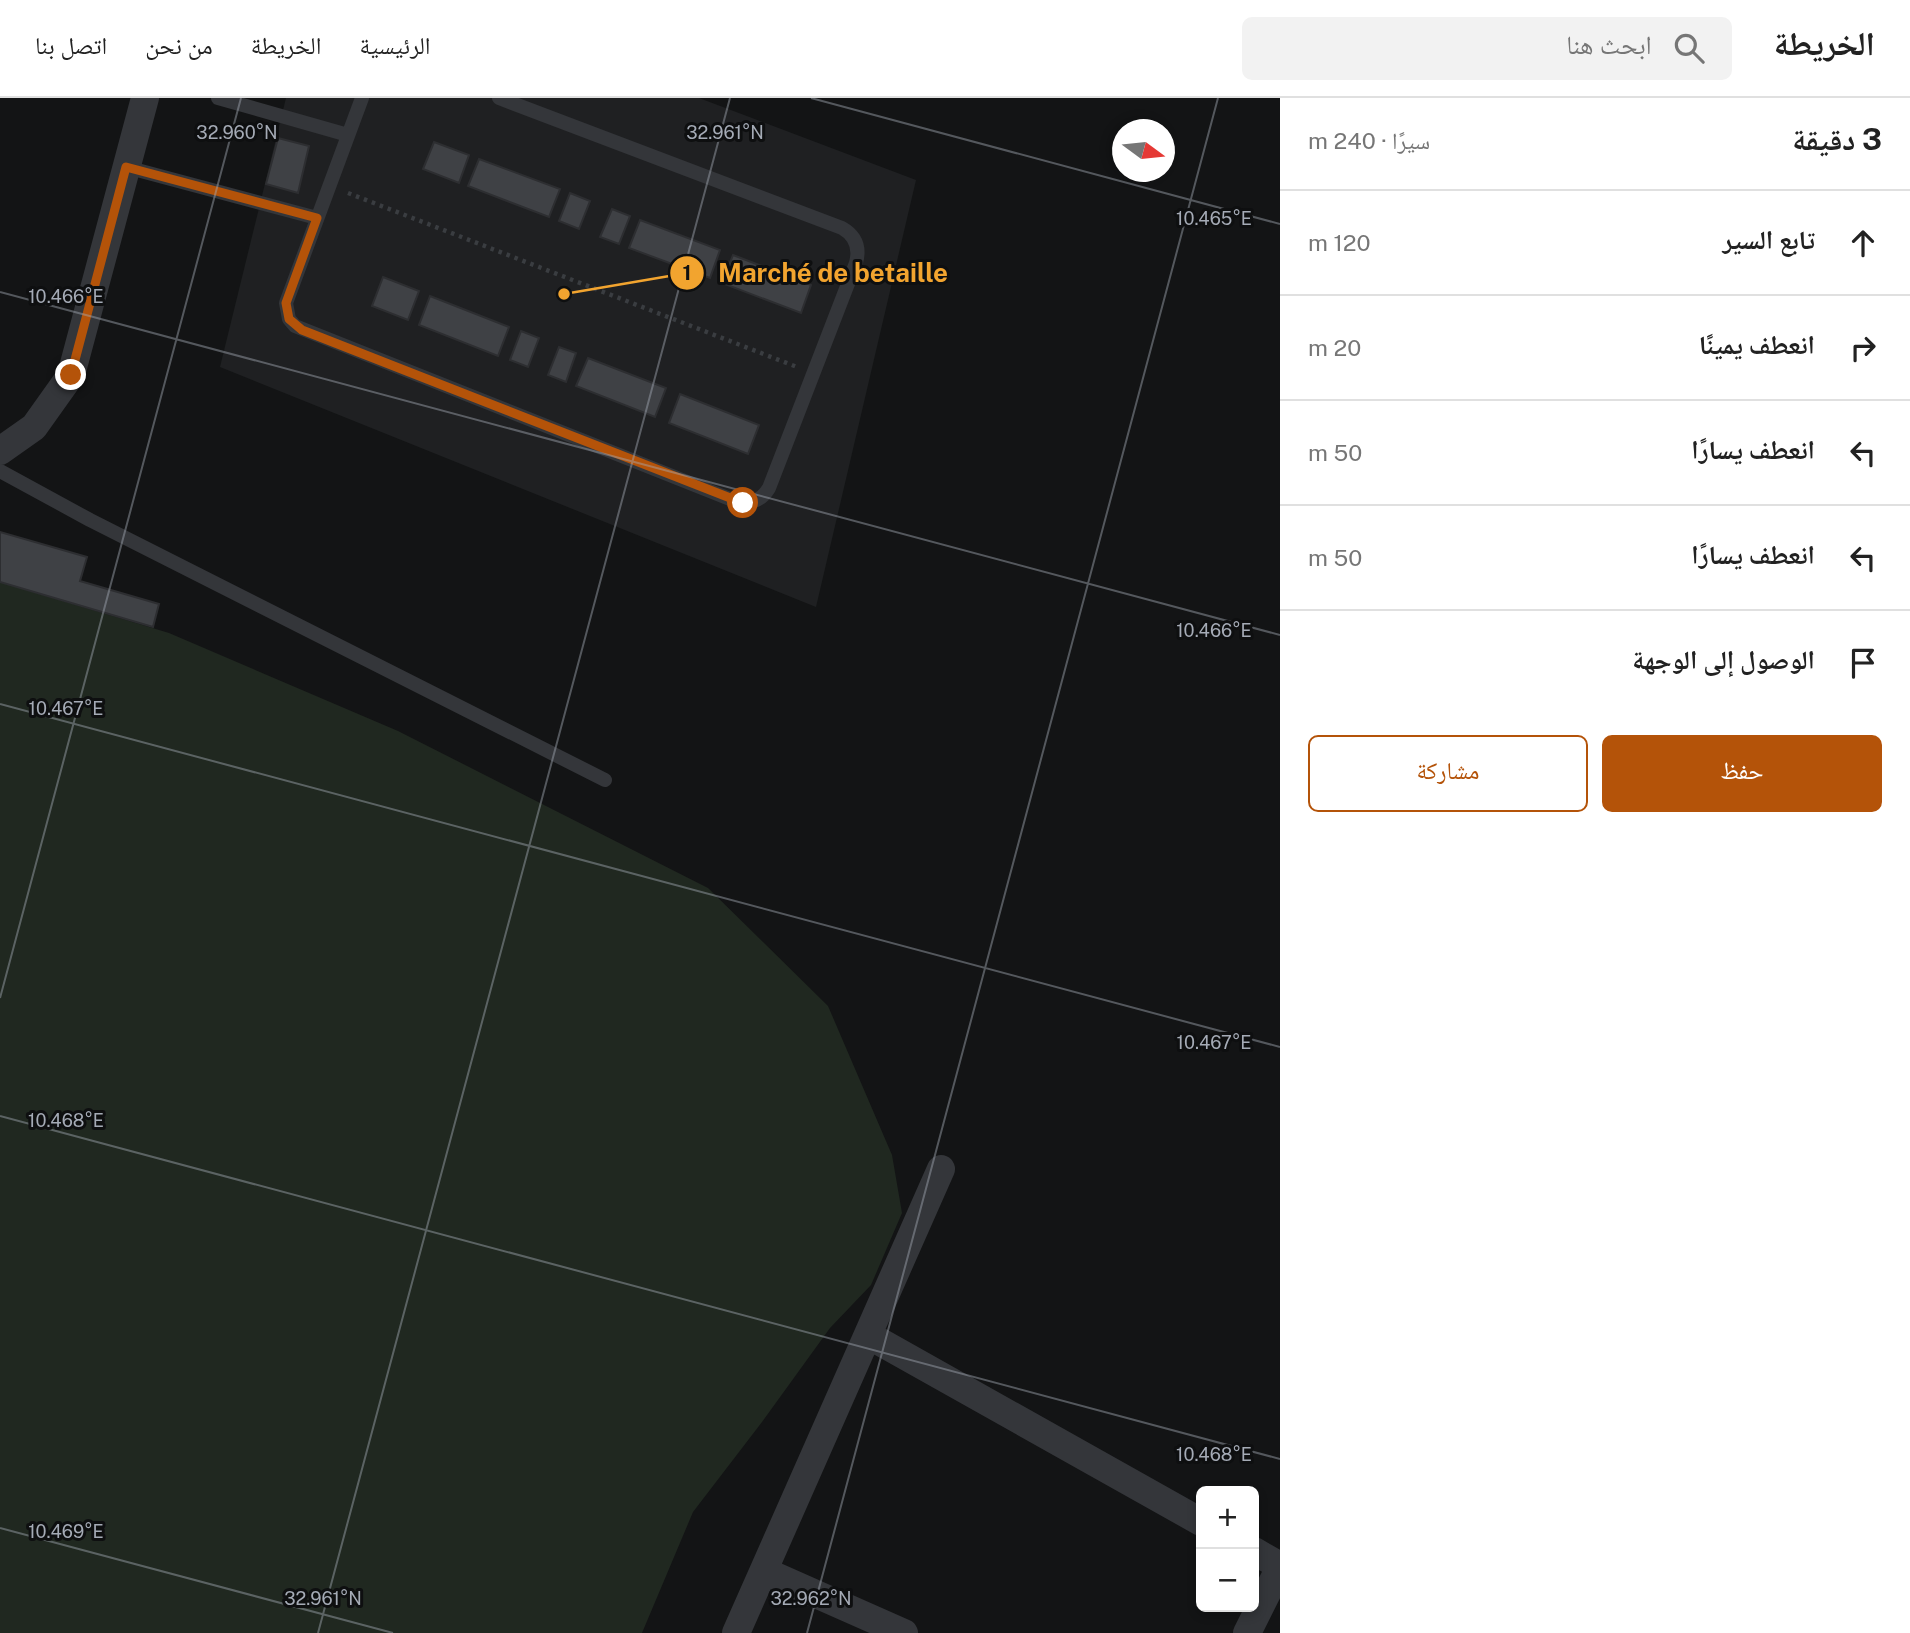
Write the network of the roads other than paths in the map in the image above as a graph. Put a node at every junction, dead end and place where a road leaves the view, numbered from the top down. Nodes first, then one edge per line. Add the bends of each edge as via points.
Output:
1 (145, 98) edge
2 (218, 98) edge
3 (362, 98) edge
4 (499, 98) edge
5 (348, 135) junction
6 (126, 167) junction
7 (317, 218) junction
8 (0, 451) edge
9 (0, 471) edge
10 (606, 780) dead end
11 (941, 1169) dead end
12 (868, 1335) junction
13 (1196, 1519) edge
14 (1259, 1554) edge
15 (1280, 1567) edge
16 (764, 1571) junction
17 (736, 1633) edge
18 (904, 1633) edge
19 (1247, 1633) edge

1 - 6 street
2 - 5 lane
3 - 5 lane
4 - 7 lane via 849,232 855,239 858,255 765,495 751,502 736,501 295,326 286,303
5 - 7 lane
6 - 7 lane
6 - 8 street via 71,375 34,427
9 - 10 lane
11 - 12 street
12 - 13 street
12 - 16 street
14 - 15 street
15 - 19 street
16 - 17 street
16 - 18 street

